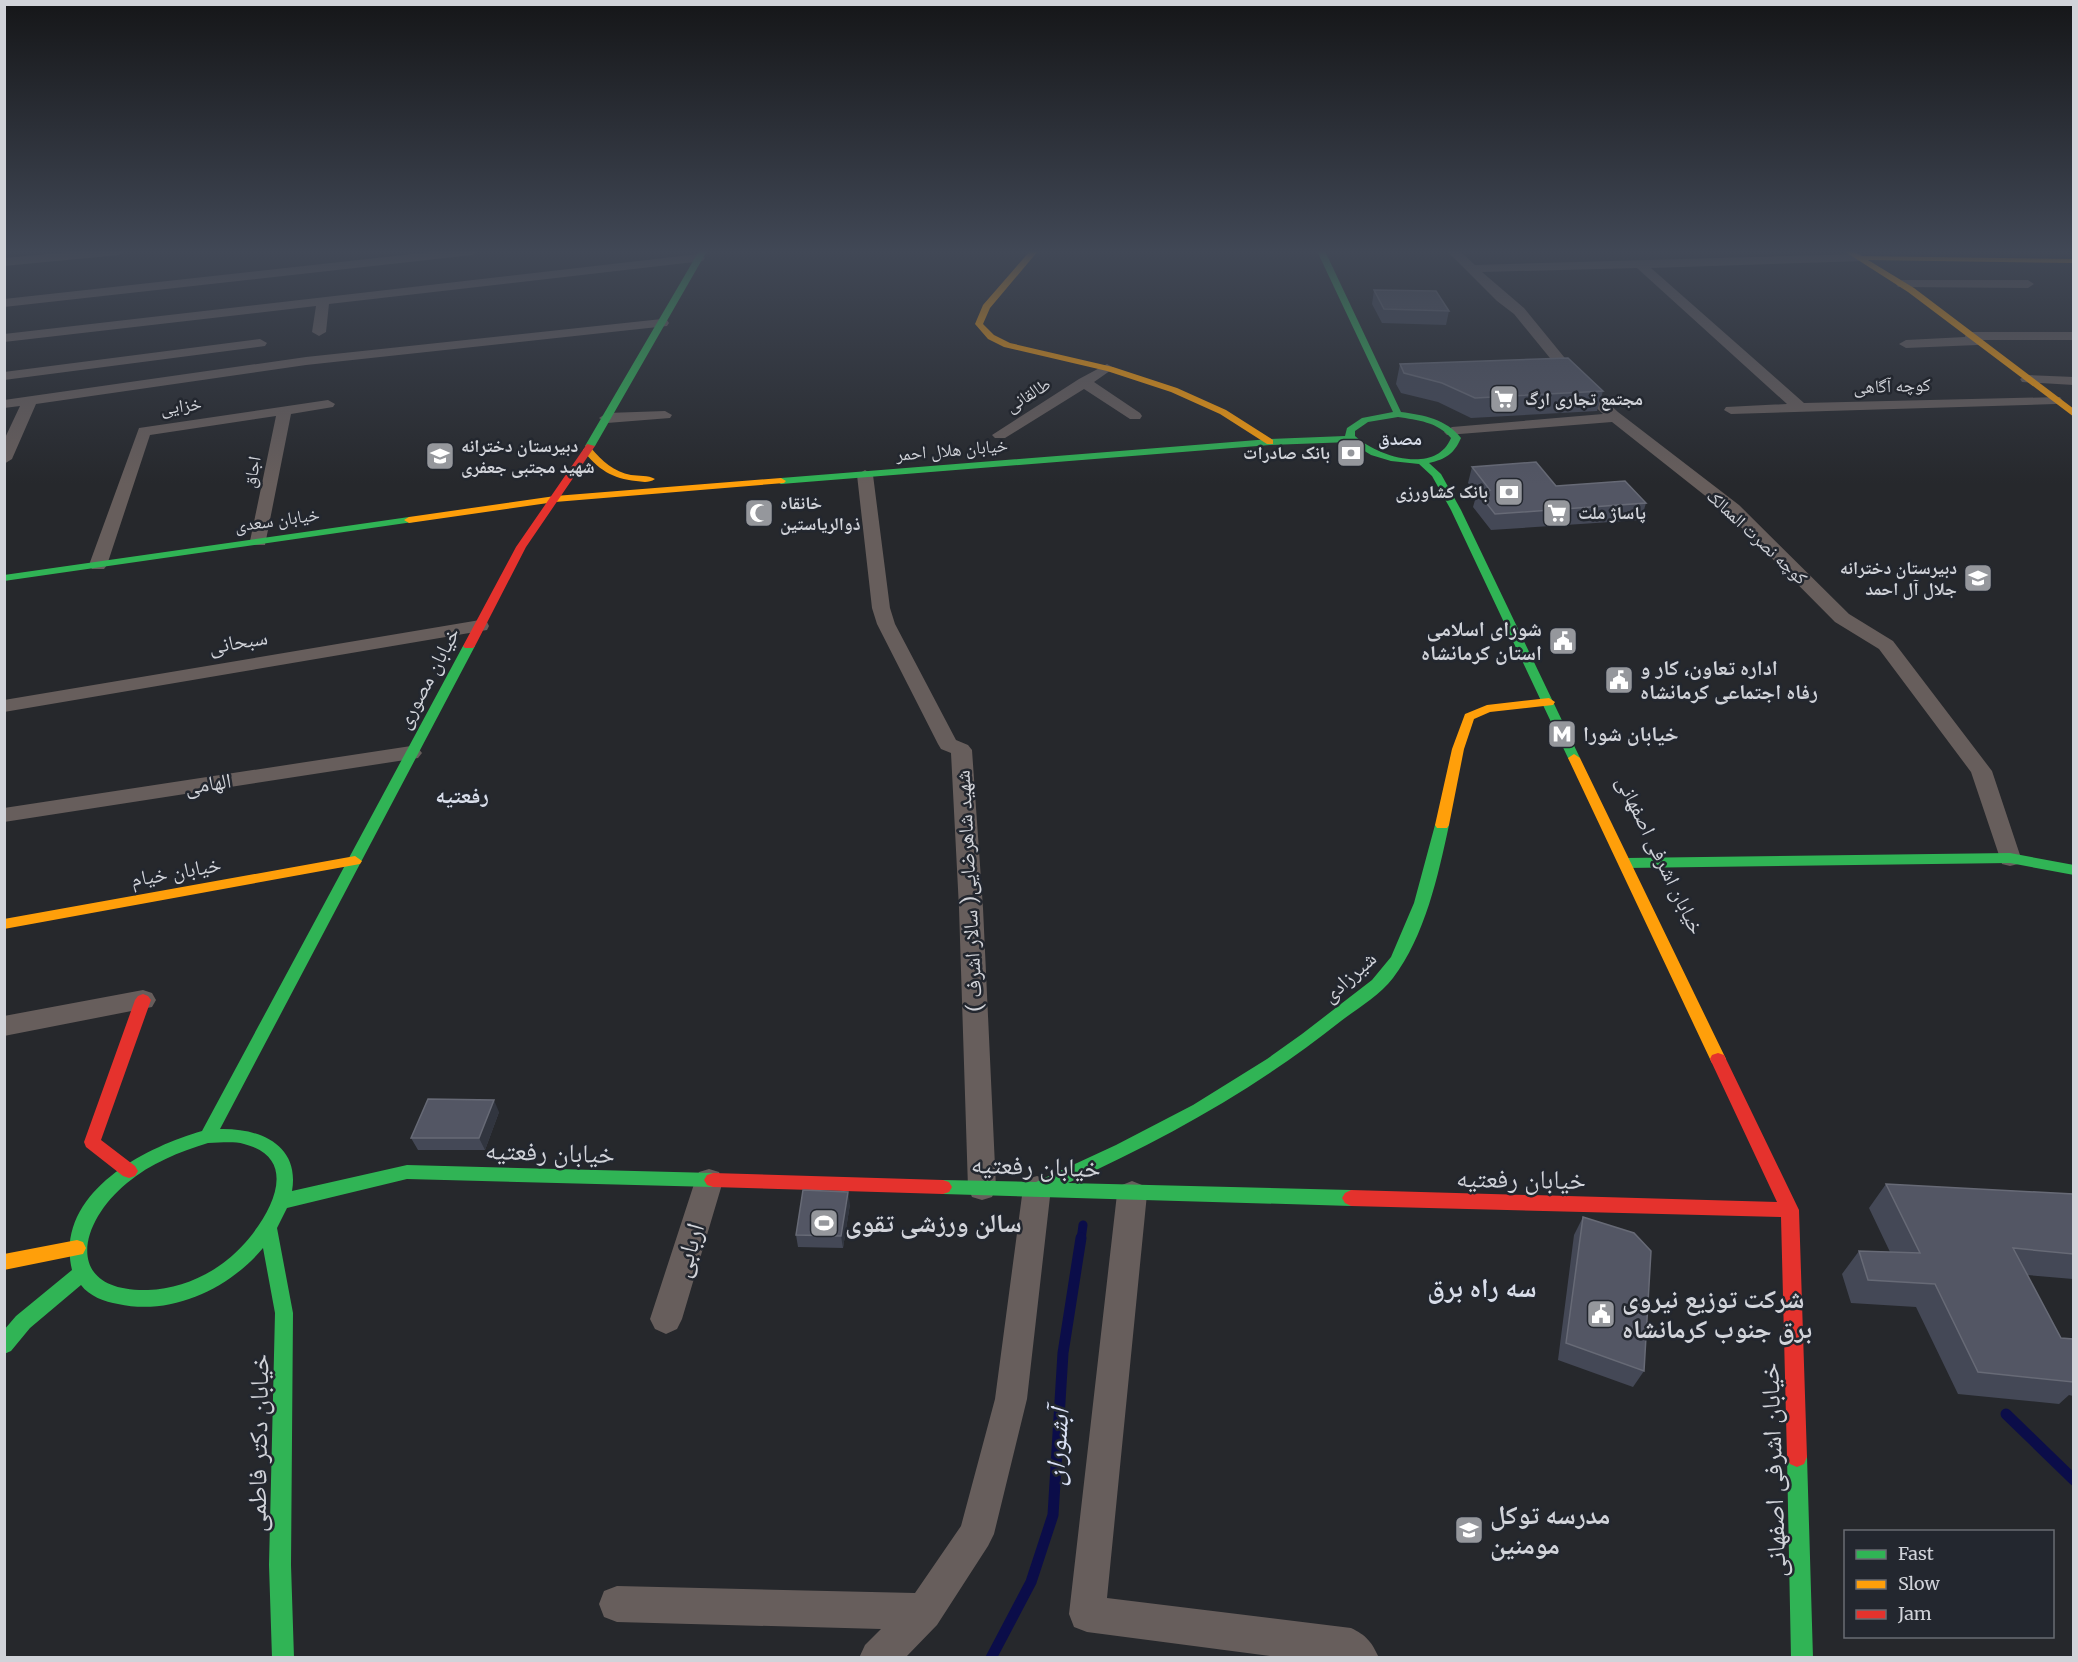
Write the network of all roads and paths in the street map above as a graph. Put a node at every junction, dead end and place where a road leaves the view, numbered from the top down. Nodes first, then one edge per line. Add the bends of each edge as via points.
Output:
1 (85, 329) edge
2 (319, 329) edge
3 (610, 329) edge
4 (659, 329) edge
5 (981, 329) edge
6 (1358, 329) edge
7 (1534, 329) edge
8 (1712, 329) edge
9 (1961, 329) edge
10 (319, 332) dead end
11 (2073, 336) edge
12 (4, 338) edge
13 (1974, 338) junction
14 (260, 343) dead end
15 (1906, 344) dead end
16 (1107, 368) junction
17 (4, 376) edge
18 (2027, 378) junction
19 (2073, 381) edge
20 (1084, 382) junction
21 (30, 400) junction
22 (2055, 400) junction
23 (4, 404) edge
24 (328, 404) dead end
25 (1800, 408) junction
26 (1731, 410) dead end
27 (284, 411) junction
28 (1398, 414) junction
29 (2073, 414) edge
30 (665, 415) dead end
31 (1135, 416) dead end
32 (1616, 417) junction
33 (607, 418) junction
34 (1452, 432) junction
35 (1000, 435) dead end
36 (1352, 439) junction
37 (1270, 442) junction
38 (588, 450) junction
39 (4, 459) edge
40 (1428, 460) junction
41 (876, 474) junction
42 (555, 499) junction
43 (259, 541) junction
44 (98, 564) junction
45 (4, 578) edge
46 (480, 626) junction
47 (1549, 702) junction
48 (4, 706) edge
49 (411, 753) junction
50 (1604, 788) dead end
51 (4, 815) edge
52 (1634, 849) dead end
53 (2010, 858) junction
54 (355, 861) junction
55 (1626, 863) junction
56 (1645, 869) junction
57 (2073, 870) edge
58 (4, 924) edge
59 (143, 1000) joint
60 (4, 1026) edge
61 (1727, 1045) dead end
62 (208, 1136) junction
63 (129, 1171) junction
64 (709, 1181) junction
65 (982, 1188) junction
66 (1037, 1188) junction
67 (1132, 1194) junction
68 (283, 1201) junction
69 (1790, 1210) junction
70 (269, 1230) junction
71 (77, 1248) junction
72 (4, 1262) edge
73 (81, 1274) junction
74 (666, 1319) dead end
75 (4, 1345) edge
76 (617, 1604) dead end
77 (924, 1612) junction
78 (283, 1658) edge
79 (878, 1658) edge
80 (1360, 1658) edge
81 (1802, 1658) edge

1 - 12 street
2 - 10 street
3 - 21 street via 306,361
4 - 33 main road, خیابان مصوری
5 - 16 main road via 994,340 1024,350
6 - 28 main road
7 - 32 street, کوچه نصرت الممالک via 1577,382
8 - 25 street
9 - 13 main road
11 - 13 street
13 - 15 street
13 - 18 main road
14 - 17 street
16 - 20 street, طالقانی
16 - 37 main road via 1217,408
18 - 19 street
18 - 22 main road
20 - 31 street
20 - 35 street, طالقانی
21 - 23 street
21 - 39 street
22 - 25 street, کوچه آگاهی
22 - 29 main road
24 - 27 street, خزایی
25 - 26 street, کوچه آگاهی
27 - 43 street, اجاق
27 - 44 street, خزایی via 144,431
28 - 34 main road via 1430,420
28 - 36 main road via 1360,421 1350,432
30 - 33 street
32 - 34 street
32 - 53 street, کوچه نصرت الممالک via 1733,509 1842,618 1886,645 1981,771
33 - 38 main road, خیابان مصوری
34 - 40 main road via 1456,445 1452,451
36 - 37 main road, خیابان هلال احمر
36 - 40 main road via 1359,447 1386,459
37 - 41 main road, خیابان هلال احمر
38 - 41 main road via 610,474 629,480 849,465
38 - 42 main road, خیابان مصوری
40 - 47 main road, خیابان اشرفی اصفهانی
40 - 50 main road, خیابان اشرفی اصفهانی via 1480,536
41 - 42 main road, خیابان هلال احمر
41 - 65 street, شهید شاهرضایی( سالار اشرف ) via 881,608 948,744 961,750
42 - 43 main road, خیابان سعدی
42 - 46 main road, خیابان مصوری via 521,548
43 - 44 main road, خیابان سعدی
44 - 45 main road, خیابان سعدی
46 - 48 street, سبحانی
46 - 49 main road, خیابان مصوری
47 - 55 main road, خیابان اشرفی اصفهانی
47 - 66 main road, شیرزادی via 1486,709 1469,717 1458,749 1433,869 1400,955 1386,976 1310,1039 1256,1076 1125,1150
49 - 51 street, الهامی
49 - 54 main road, خیابان مصوری
52 - 56 main road, خیابان اشرفی اصفهانی
53 - 56 main road
53 - 57 main road
54 - 58 main road, خیابان خیام
54 - 62 main road, خیابان مصوری
55 - 56 main road
55 - 69 main road, خیابان اشرفی اصفهانی
59 - 60 street
59 - 63 main road via 92,1142
61 - 69 main road, خیابان اشرفی اصفهانی via 1797,1196
62 - 63 main road via 181,1143
62 - 68 main road via 254,1139 270,1149 282,1162 286,1180
63 - 71 main road via 98,1200 84,1223
64 - 65 main road, خیابان رفعتیه
64 - 68 main road, خیابان رفعتیه via 406,1172
64 - 74 street, اربابی
65 - 66 main road, خیابان رفعتیه
66 - 67 main road, خیابان رفعتیه
66 - 77 street via 1011,1399 976,1534
67 - 69 main road, خیابان رفعتیه
67 - 80 street via 1087,1614 1351,1647
68 - 70 main road
69 - 81 main road, خیابان اشرفی اصفهانی
70 - 73 main road via 236,1264 210,1281 173,1296 138,1302 121,1300 91,1287
70 - 78 main road, خیابان دکتر فاطمی via 284,1313 280,1565
71 - 72 main road
71 - 73 main road
73 - 75 main road via 23,1322
76 - 77 street
77 - 79 street

